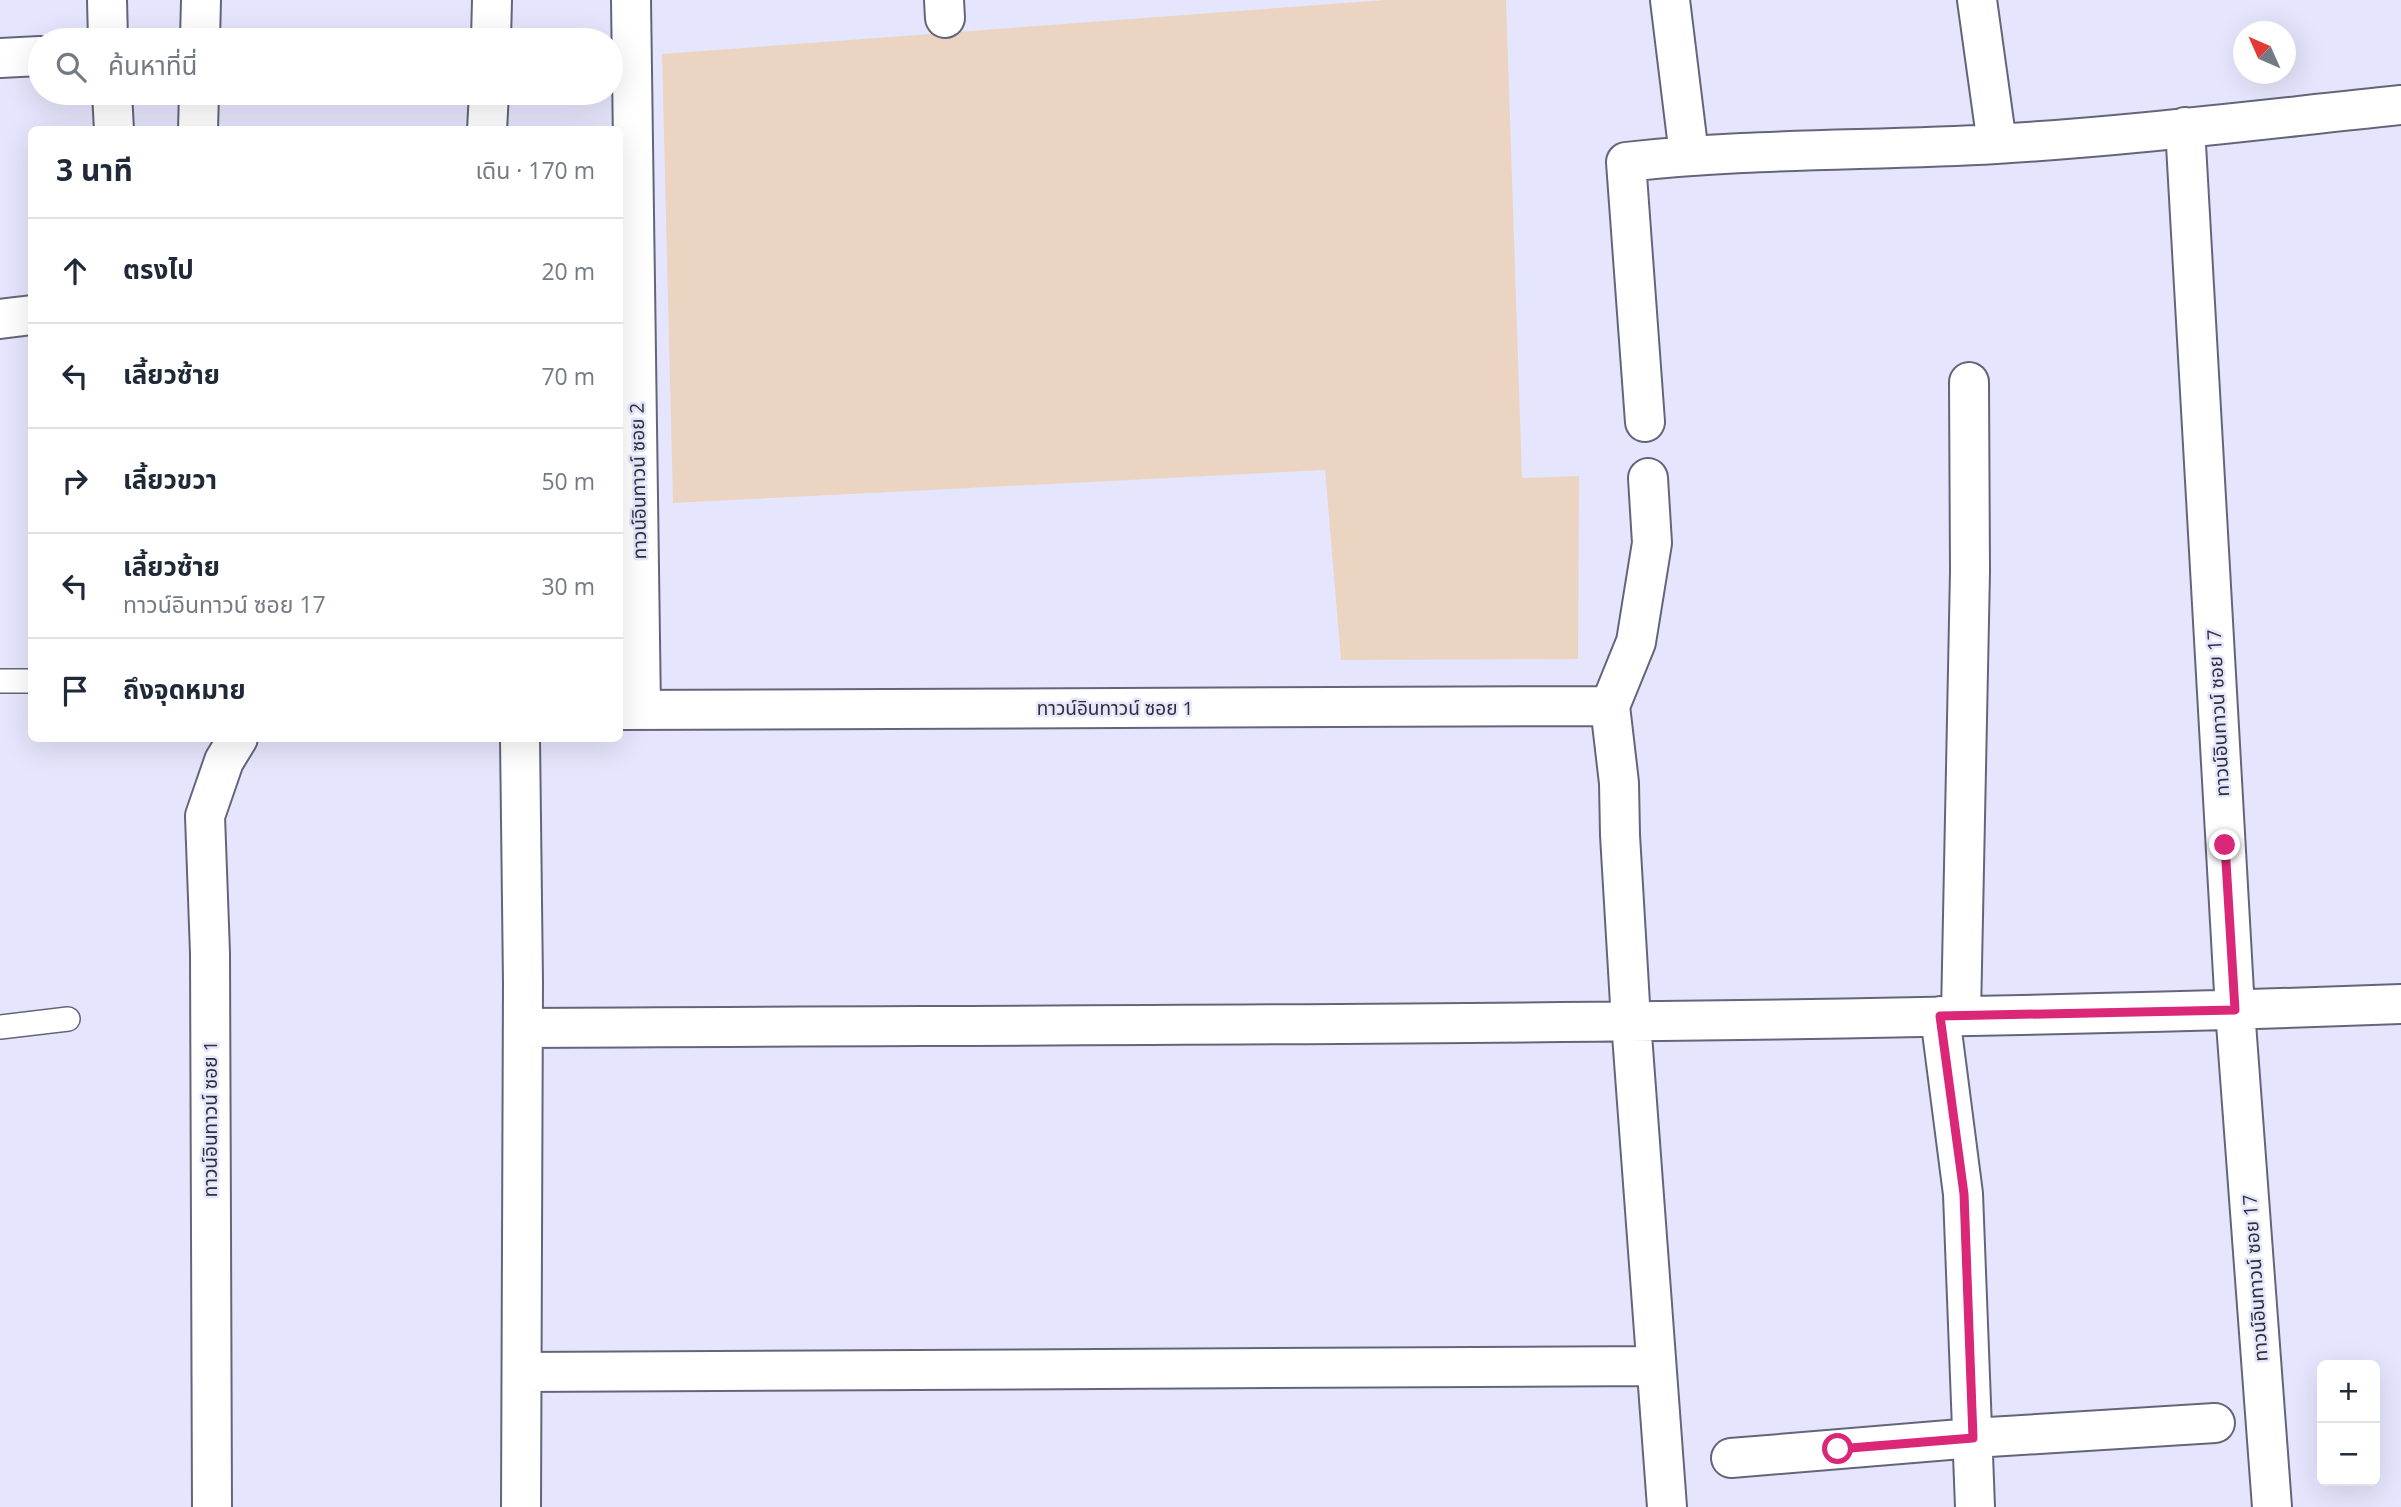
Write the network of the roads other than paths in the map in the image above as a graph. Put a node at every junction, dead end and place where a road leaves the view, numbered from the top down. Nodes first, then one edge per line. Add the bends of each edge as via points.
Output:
1 (107, 0) edge
2 (201, 0) edge
3 (492, 0) edge
4 (631, 0) edge
5 (1670, 0) edge
6 (1978, 0) edge
7 (108, 28) edge
8 (200, 28) edge
9 (491, 28) edge
10 (28, 57) edge
11 (0, 58) edge
12 (2401, 104) edge
13 (112, 105) edge
14 (199, 105) edge
15 (488, 105) edge
16 (114, 126) edge
17 (198, 126) edge
18 (487, 126) edge
19 (2185, 127) junction
20 (1997, 144) junction
21 (1689, 155) junction
22 (28, 316) edge
23 (0, 319) edge
24 (1969, 382) dead end
25 (1645, 422) dead end
26 (1648, 478) dead end
27 (0, 681) edge
28 (28, 681) edge
29 (1610, 706) junction
30 (630, 710) edge
31 (236, 742) edge
32 (520, 742) edge
33 (2401, 1004) edge
34 (2235, 1010) junction
35 (1951, 1016) junction
36 (68, 1019) dead end
37 (1631, 1021) junction
38 (0, 1027) edge
39 (523, 1028) junction
40 (1656, 1366) junction
41 (522, 1372) junction
42 (2215, 1423) dead end
43 (1973, 1438) junction
44 (1731, 1458) dead end
45 (212, 1507) edge
46 (522, 1507) edge
47 (1667, 1507) edge
48 (1975, 1507) edge
49 (2272, 1507) edge

1 - 7 street
2 - 8 street
3 - 9 street
4 - 30 street, ทาวน์อินทาวน์ ซอย 2
5 - 21 street
6 - 20 street
10 - 11 street
12 - 19 street
13 - 16 street
14 - 17 street
15 - 18 street
19 - 20 street
19 - 34 street, ทาวน์อินทาวน์ ซอย 17
20 - 21 street
21 - 25 street via 1626,162
22 - 23 street
24 - 35 street via 1970,570
26 - 29 street via 1652,544 1636,642
27 - 28 lane
29 - 30 street, ทาวน์อินทาวน์ ซอย 1
29 - 37 street via 1619,783
31 - 45 street, ทาวน์อินทาวน์ ซอย 1 via 205,816 210,953
32 - 39 street
33 - 34 street
34 - 35 street
34 - 49 street, ทาวน์อินทาวน์ ซอย 17
35 - 37 street
35 - 43 street via 1964,1194
36 - 38 lane
37 - 39 street
37 - 40 street
39 - 41 street
40 - 41 street
40 - 47 street
41 - 46 street
42 - 43 street
43 - 44 street
43 - 48 street

